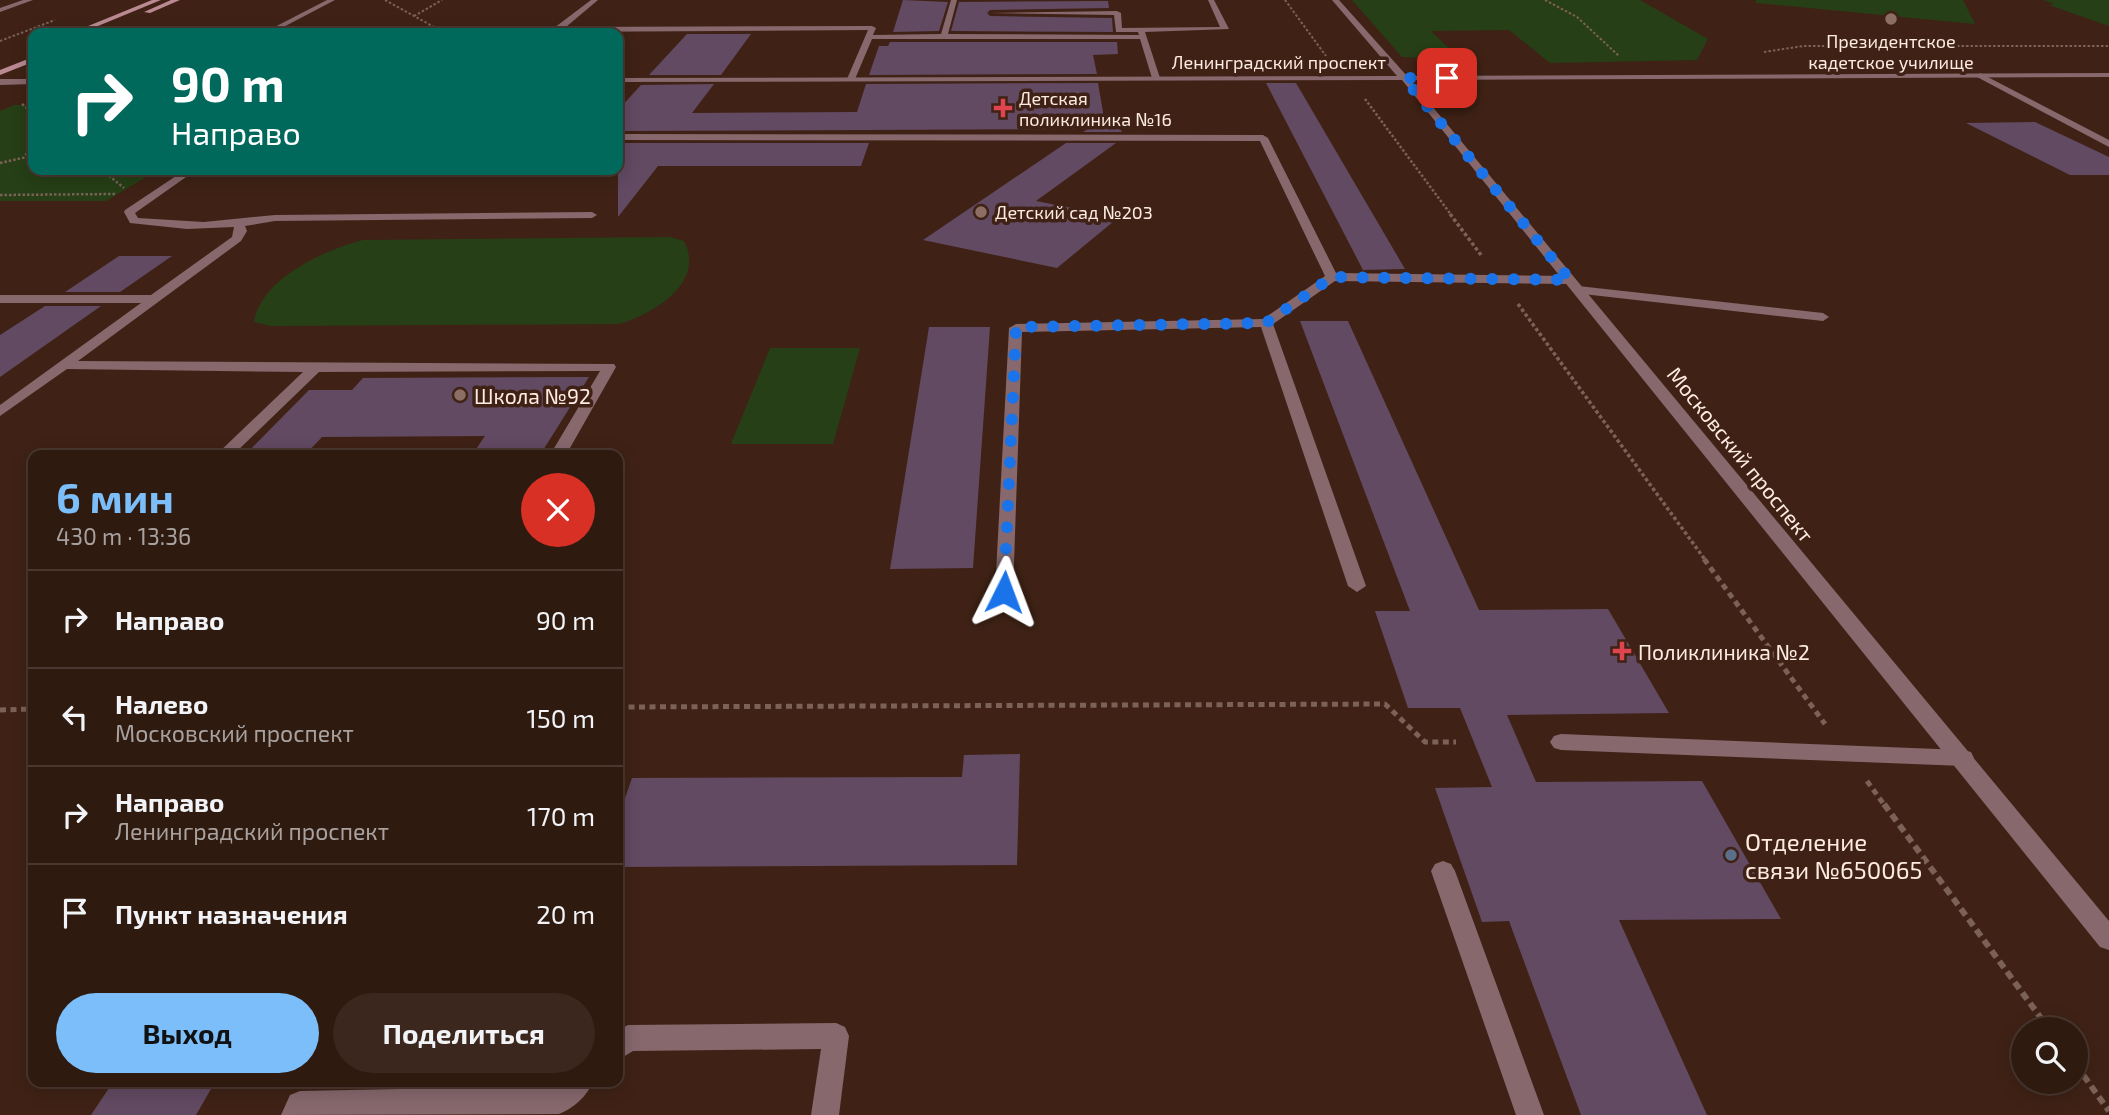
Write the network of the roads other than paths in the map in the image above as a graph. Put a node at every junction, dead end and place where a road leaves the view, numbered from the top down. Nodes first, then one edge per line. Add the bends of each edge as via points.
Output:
1 (30, 0) edge
2 (158, 0) edge
3 (177, 0) edge
4 (332, 0) edge
5 (595, 0) edge
6 (954, 0) edge
7 (1211, 0) edge
8 (1335, 0) edge
9 (0, 10) edge
10 (994, 13) dead end
11 (88, 28) edge
12 (108, 28) edge
13 (277, 28) edge
14 (560, 28) edge
15 (623, 30) edge
16 (1142, 34) junction
17 (944, 36) junction
18 (869, 37) junction
19 (28, 52) edge
20 (28, 61) edge
21 (0, 63) edge
22 (0, 73) edge
23 (1980, 75) junction
24 (2109, 75) edge
25 (1156, 78) junction
26 (1404, 78) junction
27 (851, 79) junction
28 (623, 80) edge
29 (0, 82) edge
30 (28, 82) edge
31 (623, 137) edge
32 (2109, 144) edge
33 (184, 175) edge
34 (592, 215) dead end
35 (239, 225) junction
36 (1332, 277) junction
37 (1574, 285) junction
38 (0, 299) edge
39 (154, 299) junction
40 (1823, 317) dead end
41 (1266, 323) junction
42 (65, 365) junction
43 (315, 368) junction
44 (0, 412) edge
45 (229, 450) edge
46 (561, 450) edge
47 (1357, 586) dead end
48 (1004, 592) dead end
49 (1561, 742) dead end
50 (1963, 758) junction
51 (1443, 871) dead end
52 (2109, 939) edge
53 (623, 1042) edge
54 (573, 1087) edge
55 (295, 1115) edge
56 (825, 1115) edge
57 (1530, 1115) edge

1 - 9 street
2 - 11 main road
3 - 12 main road
4 - 13 street
5 - 14 street
6 - 17 street
7 - 16 street via 1224,29
8 - 26 street, Московский проспект
10 - 16 street via 1116,13 1119,30
15 - 18 street via 872,28
16 - 17 street
16 - 25 street
17 - 18 street
18 - 27 street
19 - 21 main road
20 - 22 main road
23 - 24 street, Ленинградский проспект
23 - 26 street, Ленинградский проспект
23 - 32 street
25 - 26 street, Ленинградский проспект
25 - 27 street, Ленинградский проспект
26 - 37 street, Московский проспект
27 - 28 street, Ленинградский проспект
29 - 30 street
31 - 36 street via 1263,138
33 - 35 street via 129,212 134,221
34 - 35 street via 275,218
35 - 39 street via 237,239
36 - 37 street via 1498,278
36 - 41 street
37 - 40 street
37 - 50 street, Московский проспект
38 - 39 street
39 - 42 street
41 - 47 street
41 - 48 street via 1016,327
42 - 43 street
42 - 44 street
43 - 45 street
43 - 46 street via 609,367
49 - 50 street
50 - 52 street, Московский проспект
51 - 57 street
53 - 56 street via 628,1038 836,1037
54 - 55 street via 559,1100 300,1105

